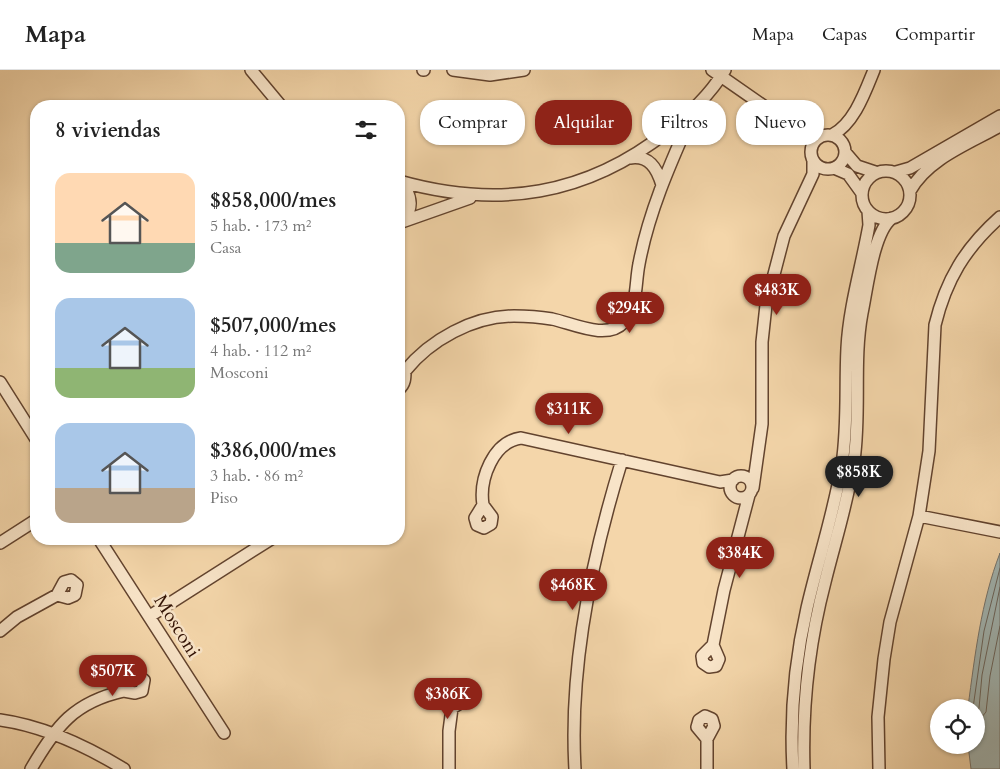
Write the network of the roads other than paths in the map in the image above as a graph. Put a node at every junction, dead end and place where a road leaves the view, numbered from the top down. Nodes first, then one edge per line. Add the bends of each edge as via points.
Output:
1 (251, 70) edge
2 (453, 70) edge
3 (524, 70) edge
4 (874, 70) edge
5 (719, 72) edge
6 (276, 100) edge
7 (701, 100) edge
8 (757, 100) edge
9 (1000, 116) edge
10 (1000, 126) edge
11 (838, 135) junction
12 (824, 137) edge
13 (647, 145) edge
14 (679, 145) edge
15 (808, 145) edge
16 (816, 145) edge
17 (845, 152) junction
18 (812, 154) junction
19 (630, 158) junction
20 (830, 168) junction
21 (875, 172) junction
22 (896, 172) junction
23 (813, 174) junction
24 (405, 183) edge
25 (662, 184) junction
26 (405, 189) edge
27 (910, 191) junction
28 (861, 192) junction
29 (484, 195) junction
30 (868, 212) junction
31 (405, 217) edge
32 (1000, 217) edge
33 (892, 218) junction
34 (405, 221) edge
35 (405, 368) edge
36 (0, 382) edge
37 (30, 428) edge
38 (757, 458) junction
39 (622, 460) junction
40 (735, 485) junction
41 (751, 492) junction
42 (483, 505) dead end
43 (744, 509) junction
44 (919, 516) junction
45 (30, 524) edge
46 (1000, 532) edge
47 (0, 543) edge
48 (103, 545) edge
49 (252, 545) edge
50 (57, 595) dead end
51 (150, 616) junction
52 (0, 631) edge
53 (713, 645) dead end
54 (124, 691) dead end
55 (452, 708) dead end
56 (0, 720) edge
57 (224, 733) dead end
58 (54, 734) junction
59 (707, 739) dead end
60 (31, 769) edge
61 (124, 769) edge
62 (449, 769) edge
63 (575, 769) edge
64 (707, 769) edge
65 (793, 769) edge
66 (804, 769) edge
67 (879, 769) edge

1 - 6 street
2 - 3 street via 490,75
4 - 11 street
5 - 7 street
5 - 8 street
9 - 22 street via 910,168
10 - 27 street via 931,166
11 - 12 street
11 - 17 street
13 - 19 street
14 - 25 street
15 - 18 street
16 - 18 street
17 - 20 street via 842,162
17 - 21 street via 857,166
18 - 20 street via 820,167
18 - 23 street
19 - 25 street via 640,157 653,164
19 - 29 street via 568,184 525,194
20 - 23 street
20 - 28 street via 848,174
21 - 22 street
21 - 28 street
22 - 27 street
23 - 38 street via 784,236 770,285 763,323 763,406
24 - 29 street via 450,194
25 - 35 street via 639,263 632,308 622,324 598,330 527,317 482,321 434,344
26 - 31 street via 410,205
27 - 33 street via 908,205 899,216
28 - 30 street
29 - 34 street
30 - 33 street via 879,218
30 - 65 street via 847,347 846,441 833,512 807,607 798,658 792,723
32 - 44 street via 969,248 954,271 939,308 933,347 929,451
33 - 66 street via 885,223 878,242 860,327 854,460 808,664
36 - 37 street
38 - 40 street
38 - 41 street
39 - 40 street
39 - 42 street via 532,440 511,440 496,451 490,464
39 - 63 street via 609,502 585,616 575,722
40 - 41 street via 740,498
40 - 41 street via 751,481
40 - 43 street
41 - 43 street
43 - 53 street
44 - 46 street
44 - 67 street via 890,622 884,659 878,717
45 - 47 street
48 - 51 street, Mosconi
49 - 51 street
50 - 52 street via 33,607
51 - 57 street, Mosconi
54 - 58 street via 76,710
55 - 62 street
56 - 58 street
58 - 60 street
58 - 61 street via 80,744
59 - 64 street

